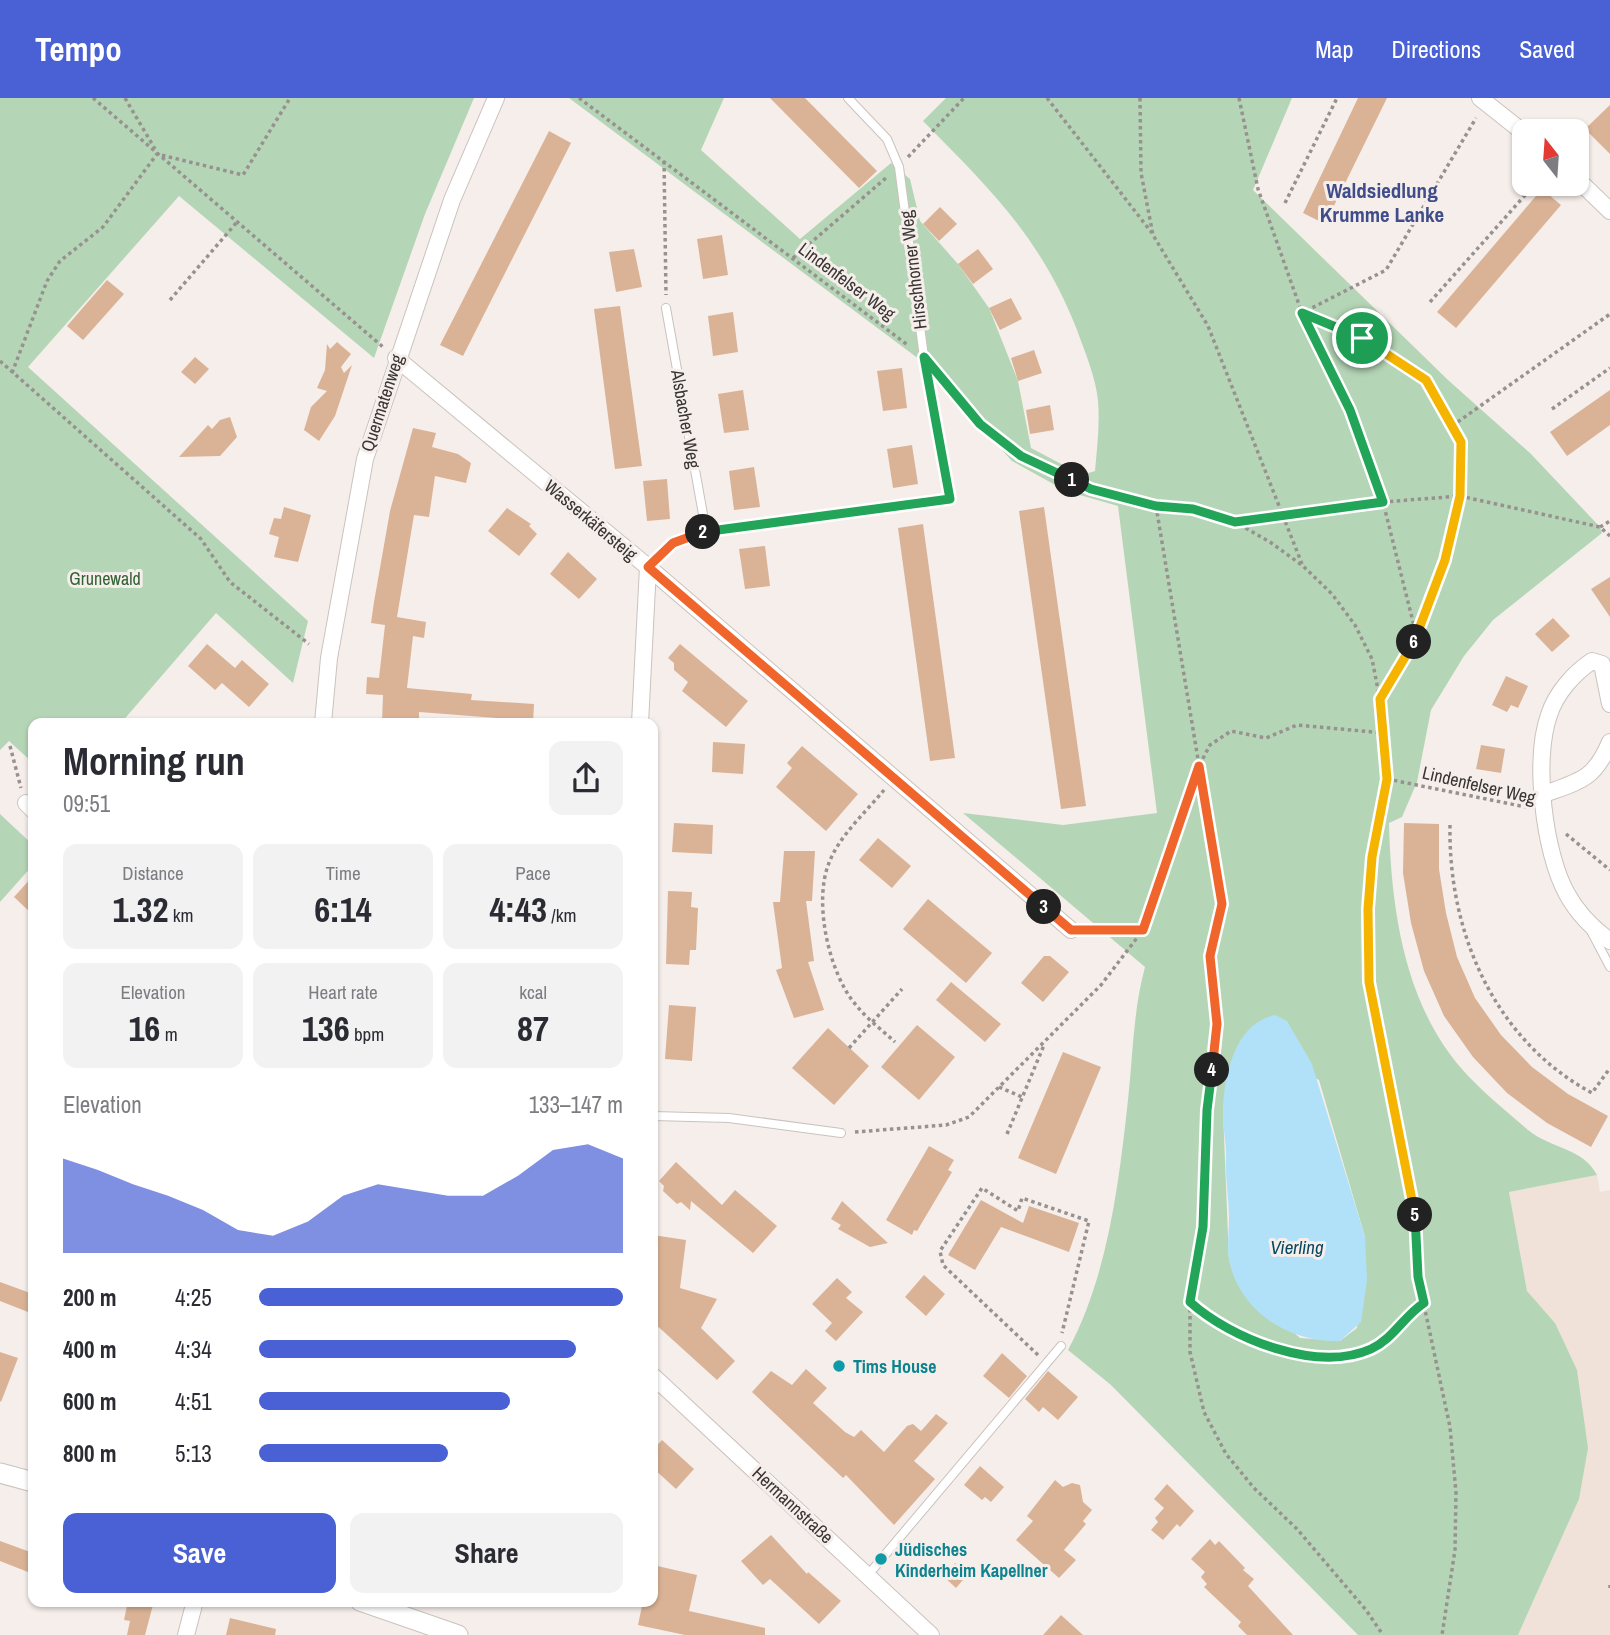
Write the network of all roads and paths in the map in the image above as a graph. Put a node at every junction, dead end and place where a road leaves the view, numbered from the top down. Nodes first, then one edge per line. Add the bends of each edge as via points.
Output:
1 (93, 98) edge
2 (125, 98) edge
3 (290, 98) edge
4 (496, 98) edge
5 (579, 98) edge
6 (848, 98) edge
7 (964, 98) edge
8 (1047, 98) edge
9 (1140, 98) edge
10 (1239, 98) edge
11 (1337, 98) edge
12 (1483, 100) edge
13 (1512, 123) edge
14 (158, 154) junction
15 (664, 161) junction
16 (899, 167) junction
17 (1589, 191) edge
18 (1524, 196) edge
19 (1285, 203) dead end
20 (1610, 211) edge
21 (237, 222) junction
22 (1153, 235) junction
23 (793, 258) junction
24 (170, 300) dead end
25 (1430, 302) dead end
26 (666, 308) joint
27 (1302, 313) junction
28 (1610, 314) edge
29 (924, 357) junction
30 (396, 358) junction
31 (0, 361) edge
32 (1610, 368) edge
33 (12, 373) junction
34 (1552, 409) dead end
35 (1452, 426) junction
36 (1460, 496) junction
37 (1383, 502) junction
38 (1156, 506) junction
39 (1282, 515) junction
40 (1610, 521) edge
41 (1235, 522) junction
42 (1600, 527) junction
43 (706, 531) junction
44 (1610, 536) edge
45 (1303, 566) junction
46 (648, 567) junction
47 (1417, 636) junction
48 (309, 644) dead end
49 (1380, 699) junction
50 (1610, 704) edge
51 (323, 718) edge
52 (640, 718) edge
53 (1384, 733) junction
54 (1610, 742) edge
55 (10, 746) dead end
56 (1199, 766) junction
57 (894, 779) junction
58 (1387, 779) junction
59 (1544, 794) junction
60 (28, 801) edge
61 (1546, 818) junction
62 (1450, 824) dead end
63 (1610, 870) edge
64 (1588, 924) junction
65 (1071, 930) joint
66 (1143, 930) junction
67 (1610, 941) edge
68 (1610, 967) edge
69 (902, 989) dead end
70 (873, 1021) junction
71 (895, 1042) dead end
72 (1044, 1043) junction
73 (849, 1048) dead end
74 (1610, 1068) edge
75 (999, 1087) junction
76 (1022, 1097) junction
77 (658, 1116) edge
78 (841, 1133) joint
79 (1007, 1134) dead end
80 (1190, 1302) junction
81 (1424, 1303) junction
82 (1061, 1346) joint
83 (1047, 1364) junction
84 (658, 1381) edge
85 (0, 1472) edge
86 (28, 1480) edge
87 (868, 1575) junction
88 (193, 1607) edge
89 (377, 1607) edge
90 (186, 1635) edge
91 (458, 1635) edge
92 (931, 1635) edge
93 (1383, 1635) edge
94 (1442, 1635) edge

1 - 14 path
2 - 14 path
3 - 14 path via 243,174
4 - 30 street, Quermatenweg via 452,200
5 - 15 path, Lindenfelser Weg
6 - 16 lane, Hirschhorner Weg via 887,139
7 - 16 path
8 - 22 path
9 - 22 path via 1141,173
10 - 27 path via 1258,189
11 - 19 path
12 - 13 street
12 - 27 path via 1386,270
14 - 21 path
14 - 33 path via 103,227 60,261 47,281
15 - 23 path, Lindenfelser Weg
15 - 26 path
16 - 23 path
16 - 29 lane, Hirschhorner Weg
17 - 20 street
18 - 25 path
21 - 24 path
21 - 30 path
22 - 39 path via 1208,326
23 - 29 path, Lindenfelser Weg
26 - 43 lane, Alsbacher Weg
27 - 35 path via 1362,338 1426,380
27 - 37 path via 1350,410
28 - 35 path
29 - 38 path, Lindenfelser Weg via 980,424 1021,456 1091,489
29 - 43 lane, Hirschhorner Weg via 950,499
30 - 46 street, Wasserkäfersteig
30 - 51 street, Quermatenweg via 365,459 345,553
31 - 33 path
32 - 34 path
33 - 48 path via 201,539 230,582
35 - 36 path via 1461,442
36 - 37 path
36 - 42 path
36 - 47 path via 1445,560
37 - 39 path
37 - 47 path
38 - 41 path, Lindenfelser Weg via 1193,509
38 - 56 path
39 - 41 path
39 - 45 path
40 - 42 path
41 - 45 path, Lindenfelser Weg
42 - 44 path
43 - 46 lane via 673,543
45 - 49 path, Lindenfelser Weg via 1332,593 1354,625 1372,659
46 - 52 street
46 - 57 street, Wasserkäfersteig
47 - 49 path
49 - 53 path, Lindenfelser Weg
50 - 59 street via 1602,664 1592,661 1565,687 1549,715
53 - 56 path via 1297,725 1266,738 1231,731 1210,745
53 - 58 path, Lindenfelser Weg
54 - 59 street via 1601,765 1582,780
55 - 60 path
56 - 66 path
56 - 80 path via 1222,904 1210,956 1217,1024 1207,1110 1203,1227
57 - 65 street, Wasserkäfersteig
57 - 70 path via 841,844 829,863 823,888 829,949 839,979 855,1005
58 - 61 path, Lindenfelser Weg via 1532,808
58 - 81 path via 1372,857 1369,982 1415,1212
59 - 61 street
61 - 63 path, Lindenfelser Weg
61 - 64 street via 1560,878
62 - 74 path via 1449,850 1462,925 1472,959 1497,1005 1526,1043 1570,1081 1592,1093
64 - 67 street
64 - 68 lane
65 - 66 path
66 - 72 path via 1101,985
69 - 70 path
70 - 71 path
70 - 73 path
72 - 75 path
72 - 76 path
75 - 76 path
75 - 78 path via 969,1117 946,1125
76 - 79 path
77 - 78 lane via 729,1118
80 - 81 path via 1213,1320 1263,1345 1320,1357 1371,1349
80 - 93 path via 1190,1352 1204,1412 1226,1454 1297,1530
81 - 94 path via 1450,1427 1455,1493 1455,1550
82 - 83 lane
82 - 83 path via 1089,1221 1022,1198 1018,1211 982,1188 940,1251 943,1265
83 - 87 lane
84 - 87 street, Hermannstraße
85 - 86 street
87 - 92 street, Hermannstraße
88 - 90 street
89 - 91 street

